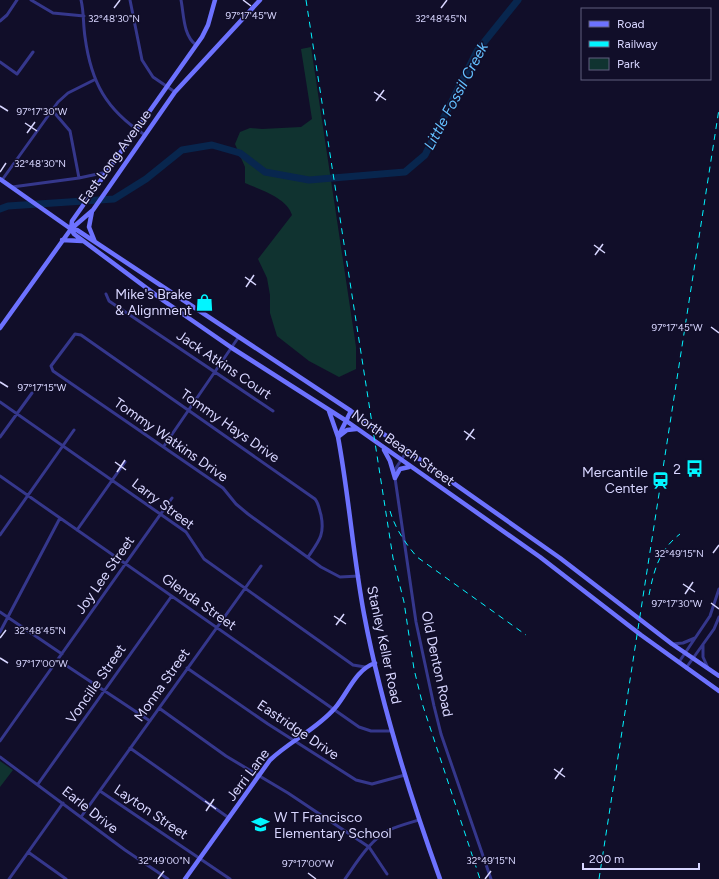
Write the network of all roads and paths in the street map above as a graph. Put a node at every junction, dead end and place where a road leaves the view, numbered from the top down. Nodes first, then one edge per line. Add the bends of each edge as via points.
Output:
1 (17, 0) edge
2 (31, 0) edge
3 (81, 0) edge
4 (130, 0) edge
5 (181, 0) edge
6 (215, 0) edge
7 (260, 0) edge
8 (84, 16) junction
9 (0, 21) edge
10 (196, 45) junction
11 (32, 52) dead end
12 (0, 62) edge
13 (94, 80) junction
14 (167, 86) junction
15 (175, 92) junction
16 (52, 110) junction
17 (137, 130) junction
18 (145, 135) junction
19 (107, 172) junction
20 (79, 178) junction
21 (1, 180) edge
22 (12, 187) junction
23 (93, 210) junction
24 (70, 229) junction
25 (62, 240) junction
26 (84, 242) junction
27 (96, 242) junction
28 (170, 292) junction
29 (106, 294) dead end
30 (164, 301) junction
31 (0, 328) edge
32 (82, 335) joint
33 (238, 338) junction
34 (232, 348) junction
35 (214, 372) junction
36 (32, 393) dead end
37 (0, 402) edge
38 (328, 409) junction
39 (188, 410) junction
40 (273, 411) dead end
41 (351, 411) junction
42 (17, 413) junction
43 (345, 420) junction
44 (356, 428) junction
45 (74, 430) dead end
46 (0, 437) edge
47 (338, 437) junction
48 (64, 446) junction
49 (164, 446) junction
50 (383, 448) junction
51 (407, 451) junction
52 (401, 460) junction
53 (125, 462) dead end
54 (411, 467) junction
55 (0, 476) edge
56 (395, 478) junction
57 (112, 480) junction
58 (28, 496) junction
59 (172, 498) dead end
60 (495, 512) junction
61 (161, 514) junction
62 (60, 518) junction
63 (489, 522) junction
64 (77, 530) junction
65 (0, 535) edge
66 (308, 556) junction
67 (560, 558) junction
68 (126, 564) junction
69 (261, 566) dead end
70 (554, 567) junction
71 (359, 576) junction
72 (244, 588) junction
73 (719, 590) edge
74 (171, 597) junction
75 (0, 612) edge
76 (719, 617) edge
77 (8, 618) junction
78 (216, 627) junction
79 (0, 632) edge
80 (695, 638) junction
81 (672, 644) junction
82 (703, 645) junction
83 (685, 653) junction
84 (62, 654) junction
85 (693, 658) junction
86 (58, 660) junction
87 (679, 662) junction
88 (375, 663) junction
89 (365, 667) junction
90 (187, 668) junction
91 (686, 668) junction
92 (709, 669) junction
93 (719, 676) edge
94 (105, 691) junction
95 (719, 691) edge
96 (159, 708) junction
97 (334, 709) junction
98 (150, 721) junction
99 (392, 731) junction
100 (0, 741) edge
101 (294, 741) junction
102 (130, 748) junction
103 (0, 757) edge
104 (259, 775) junction
105 (405, 775) junction
106 (38, 784) junction
107 (100, 791) junction
108 (63, 803) junction
109 (81, 817) junction
110 (229, 818) junction
111 (419, 820) junction
112 (369, 847) junction
113 (28, 852) junction
114 (200, 859) junction
115 (387, 874) dead end
116 (9, 879) edge
117 (66, 879) edge
118 (168, 879) edge
119 (186, 879) edge
120 (230, 879) edge
121 (345, 879) edge
122 (440, 879) edge
123 (491, 879) edge

1 - 9 street
2 - 8 street via 53,13
3 - 8 street
4 - 14 street via 142,60 154,76
5 - 10 street via 187,34
6 - 10 main road, East Long Avenue via 208,25
7 - 15 main road, East Long Avenue
8 - 13 street via 85,37
10 - 14 main road, East Long Avenue
11 - 12 street via 17,74
13 - 16 street via 68,93
13 - 17 street via 109,103
14 - 15 street
14 - 17 main road, East Long Avenue
15 - 18 main road, East Long Avenue
16 - 20 street via 70,131
16 - 21 street
17 - 18 street
17 - 19 main road, East Long Avenue
18 - 23 main road, East Long Avenue
19 - 20 street
19 - 24 main road, East Long Avenue via 72,221
20 - 22 street
21 - 22 main road, North Beach Street
22 - 24 main road, North Beach Street
23 - 24 main road, East Long Avenue
23 - 27 main road via 89,227
24 - 25 main road
24 - 26 main road, North Beach Street
24 - 27 main road, North Beach Street via 77,230
25 - 26 main road
25 - 31 main road
26 - 30 main road, North Beach Street
27 - 28 main road, North Beach Street
28 - 30 main road
28 - 33 main road, North Beach Street
29 - 35 street, Jack Atkins Court via 109,301
30 - 34 main road, North Beach Street
32 - 39 street, Tommy Hays Drive
32 - 49 street, Tommy Watkins Drive via 75,334 70,338 51,366 53,371
33 - 34 street
33 - 41 main road, North Beach Street
34 - 35 street
34 - 38 main road, North Beach Street
35 - 39 street
35 - 40 street, Jack Atkins Court
36 - 42 street
37 - 42 street, Larry Street
38 - 43 main road, North Beach Street
38 - 47 main road, Stanley Keller Road
39 - 49 street
39 - 66 street, Tommy Hays Drive via 315,499 323,531
41 - 43 main road
41 - 51 main road, North Beach Street
42 - 46 street
42 - 48 street, Larry Street
43 - 44 main road, North Beach Street
43 - 47 main road
44 - 47 main road via 347,430
44 - 50 main road, North Beach Street
45 - 48 street
47 - 71 main road, Stanley Keller Road
48 - 57 street, Larry Street
48 - 58 street
49 - 66 street, Tommy Watkins Drive via 223,488 248,514
50 - 52 main road, North Beach Street
50 - 56 main road
51 - 52 street, Old Denton Road
51 - 60 main road, North Beach Street
52 - 54 main road, North Beach Street
52 - 56 street, Old Denton Road via 396,468
53 - 57 street
54 - 56 main road via 400,469
54 - 63 main road, North Beach Street
55 - 58 street, Glenda Street
56 - 123 street, Old Denton Road via 415,615 434,706 441,734
57 - 61 street, Larry Street
57 - 64 street
58 - 62 street, Glenda Street
58 - 65 street
59 - 61 street, Joy Lee Street
60 - 63 main road
60 - 67 main road, North Beach Street
61 - 68 street, Joy Lee Street
61 - 72 street, Larry Street via 189,535 204,558
62 - 64 street, Glenda Street
62 - 77 street
63 - 70 main road, North Beach Street
64 - 68 street, Glenda Street
66 - 71 street, Tommy Watkins Drive via 336,575 348,578
67 - 70 main road
67 - 81 main road, North Beach Street
68 - 74 street, Glenda Street
68 - 84 street, Joy Lee Street
69 - 72 street, Monna Street
70 - 87 main road, North Beach Street
71 - 88 main road, Stanley Keller Road
72 - 78 street, Monna Street
72 - 89 street, Larry Street via 353,665
73 - 80 street via 715,606
74 - 78 street, Glenda Street
74 - 94 street, Voncille Street
75 - 77 street
76 - 82 street
77 - 79 street
77 - 84 street
78 - 90 street, Monna Street
78 - 97 street, Glenda Street
80 - 81 street
80 - 83 street
81 - 83 main road, North Beach Street
82 - 85 street
82 - 92 street via 703,657
83 - 85 main road, North Beach Street
83 - 87 street
84 - 86 street, Joy Lee Street
85 - 91 street
85 - 92 main road, North Beach Street
86 - 94 street
86 - 100 street, Joy Lee Street
87 - 91 main road, North Beach Street
88 - 89 main road
88 - 99 main road, Stanley Keller Road
89 - 97 main road, Jerri Lane
90 - 96 street, Monna Street
90 - 101 street, Eastridge Drive
91 - 95 main road, North Beach Street
92 - 93 main road, North Beach Street
94 - 98 street
94 - 106 street, Voncille Street
96 - 98 street, Monna Street
96 - 104 street via 226,756
97 - 99 street, Glenda Street via 365,730
97 - 101 main road, Jerri Lane
98 - 102 street, Monna Street
99 - 105 main road, Stanley Keller Road
101 - 104 main road, Jerri Lane via 270,760
101 - 105 street, Eastridge Drive via 356,780 372,784
102 - 107 street, Monna Street
102 - 110 street
103 - 106 street, Earle Drive
104 - 110 main road, Jerri Lane
104 - 112 street
105 - 111 main road, Stanley Keller Road
106 - 108 street, Earle Drive
107 - 109 street, Monna Street
107 - 114 street, Layton Street
108 - 109 street, Earle Drive
108 - 113 street
109 - 118 street, Earle Drive
110 - 114 main road, Jerri Lane
111 - 112 street via 388,831
111 - 122 main road, Stanley Keller Road
112 - 115 street
112 - 121 street
113 - 116 street
113 - 117 street
114 - 119 main road, Jerri Lane
114 - 120 street, Layton Street

